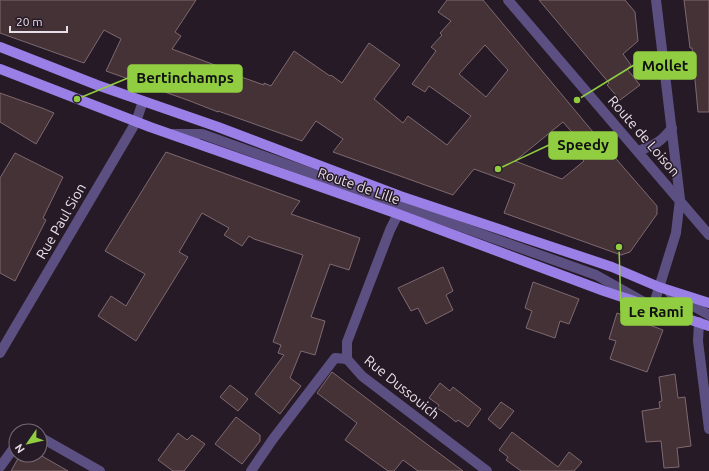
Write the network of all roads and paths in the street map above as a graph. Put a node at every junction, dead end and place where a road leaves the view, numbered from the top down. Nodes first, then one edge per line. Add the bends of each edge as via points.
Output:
1 (508, 0) edge
2 (656, 0) edge
3 (0, 47) edge
4 (0, 69) edge
5 (144, 101) junction
6 (136, 122) junction
7 (672, 128) junction
8 (169, 134) junction
9 (638, 151) junction
10 (680, 199) junction
11 (398, 214) junction
12 (709, 235) edge
13 (659, 287) junction
14 (709, 303) edge
15 (654, 307) junction
16 (709, 315) edge
17 (699, 322) junction
18 (709, 326) edge
19 (0, 353) edge
20 (347, 359) junction
21 (709, 429) edge
22 (48, 442) edge
23 (8, 456) edge
24 (0, 467) edge
25 (100, 471) edge
26 (251, 471) edge
27 (487, 471) edge

1 - 9 street, Route de Loison
2 - 7 street
3 - 5 main road, Route de Lille
4 - 6 main road, Route de Lille
5 - 6 street, Rue Paul Sion
5 - 13 main road, Route de Lille via 400,196 612,267
6 - 8 main road, Route de Lille
6 - 19 street, Rue Paul Sion
7 - 9 street via 663,139
7 - 10 street
8 - 11 main road, Route de Lille
8 - 15 street via 202,134 596,276
9 - 10 street, Route de Loison
10 - 12 street, Route de Loison
10 - 13 street via 676,233
11 - 15 main road, Route de Lille via 604,291
11 - 20 street, Rue Dussouich via 347,342
13 - 14 main road, Route de Lille
13 - 15 street
13 - 16 street
15 - 17 main road, Route de Lille
17 - 18 main road, Route de Lille
17 - 21 street via 698,341
20 - 26 street via 335,358
20 - 27 street, Rue Dussouich via 362,376
22 - 25 street
23 - 24 street

